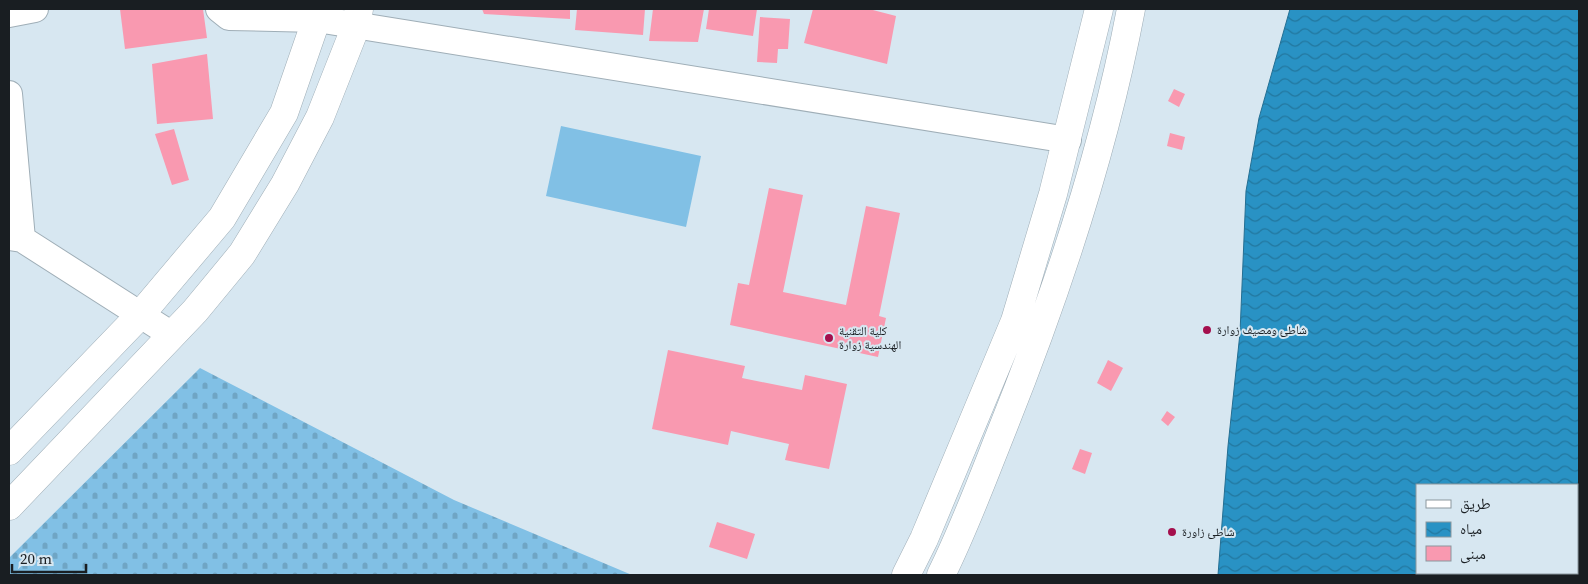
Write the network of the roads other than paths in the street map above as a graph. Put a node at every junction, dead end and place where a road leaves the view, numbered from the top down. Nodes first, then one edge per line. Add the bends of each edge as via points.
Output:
1 (35, 9) edge
2 (219, 9) edge
3 (1099, 9) edge
4 (1131, 9) edge
5 (9, 14) edge
6 (319, 14) edge
7 (357, 17) edge
8 (9, 94) edge
9 (1068, 140) junction
10 (15, 238) edge
11 (141, 314) junction
12 (172, 335) junction
13 (9, 451) edge
14 (9, 506) edge
15 (906, 575) edge
16 (941, 575) edge

1 - 5 street
2 - 6 street via 229,17
3 - 9 street
4 - 16 street via 1089,185 1043,328
6 - 7 street
6 - 11 street via 284,113 250,173 222,218
7 - 9 street
7 - 12 street via 320,117 284,184 242,254
8 - 10 street
9 - 15 street via 1015,321
10 - 11 street
11 - 12 street
11 - 13 street
12 - 14 street

